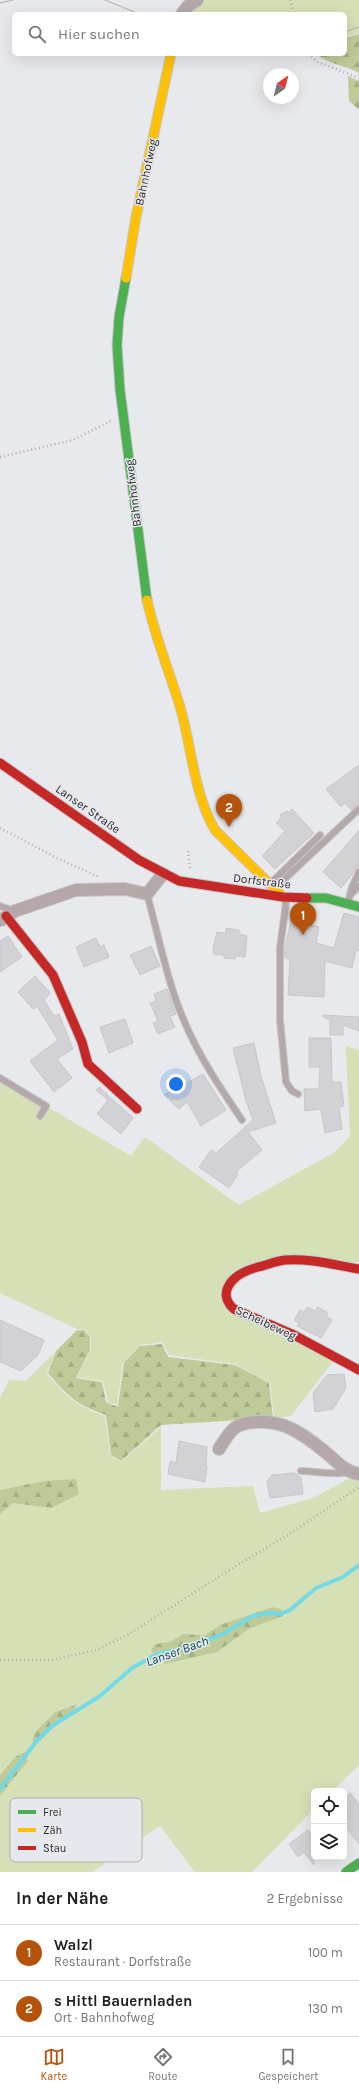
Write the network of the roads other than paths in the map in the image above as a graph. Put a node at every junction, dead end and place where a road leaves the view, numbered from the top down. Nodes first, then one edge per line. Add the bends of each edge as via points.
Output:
1 (195, 2) edge
2 (184, 12) edge
3 (171, 56) edge
4 (0, 763) edge
5 (359, 808) edge
6 (320, 835) dead end
7 (359, 872) edge
8 (163, 874) junction
9 (273, 886) junction
10 (359, 886) edge
11 (147, 894) junction
12 (283, 897) junction
13 (349, 899) junction
14 (359, 907) edge
15 (5, 914) edge
16 (0, 1078) edge
17 (298, 1094) dead end
18 (137, 1109) dead end
19 (40, 1116) dead end
20 (242, 1120) dead end
21 (359, 1270) edge
22 (359, 1370) edge
23 (219, 1449) dead end
24 (301, 1471) dead end
25 (353, 1473) edge
26 (359, 1863) edge
27 (346, 1872) edge

1 - 2 street
3 - 9 street, Bahnhofweg via 136,216 119,317 117,355 146,602 179,706 208,818 215,830
4 - 8 street, Lanser Straße
5 - 9 lane
6 - 9 lane
7 - 13 lane
8 - 11 street
8 - 12 street, Dorfstraße via 179,881 203,886
9 - 12 street, Bahnhofweg
10 - 13 lane
11 - 15 street via 125,889 76,890
11 - 20 lane via 185,1023 212,1075
12 - 13 street, Dorfstraße
12 - 17 lane via 286,904 280,948 280,1020 286,1082 292,1091
13 - 14 street, Dorfstraße
15 - 18 street via 53,975 82,1042 88,1064
16 - 19 lane via 46,1106
21 - 22 street, Scheibeweg via 302,1260 284,1260 238,1276 226,1294 228,1303 234,1310 294,1335
23 - 25 street via 229,1432 242,1423 264,1421 285,1424
24 - 25 lane via 335,1475
26 - 27 street

